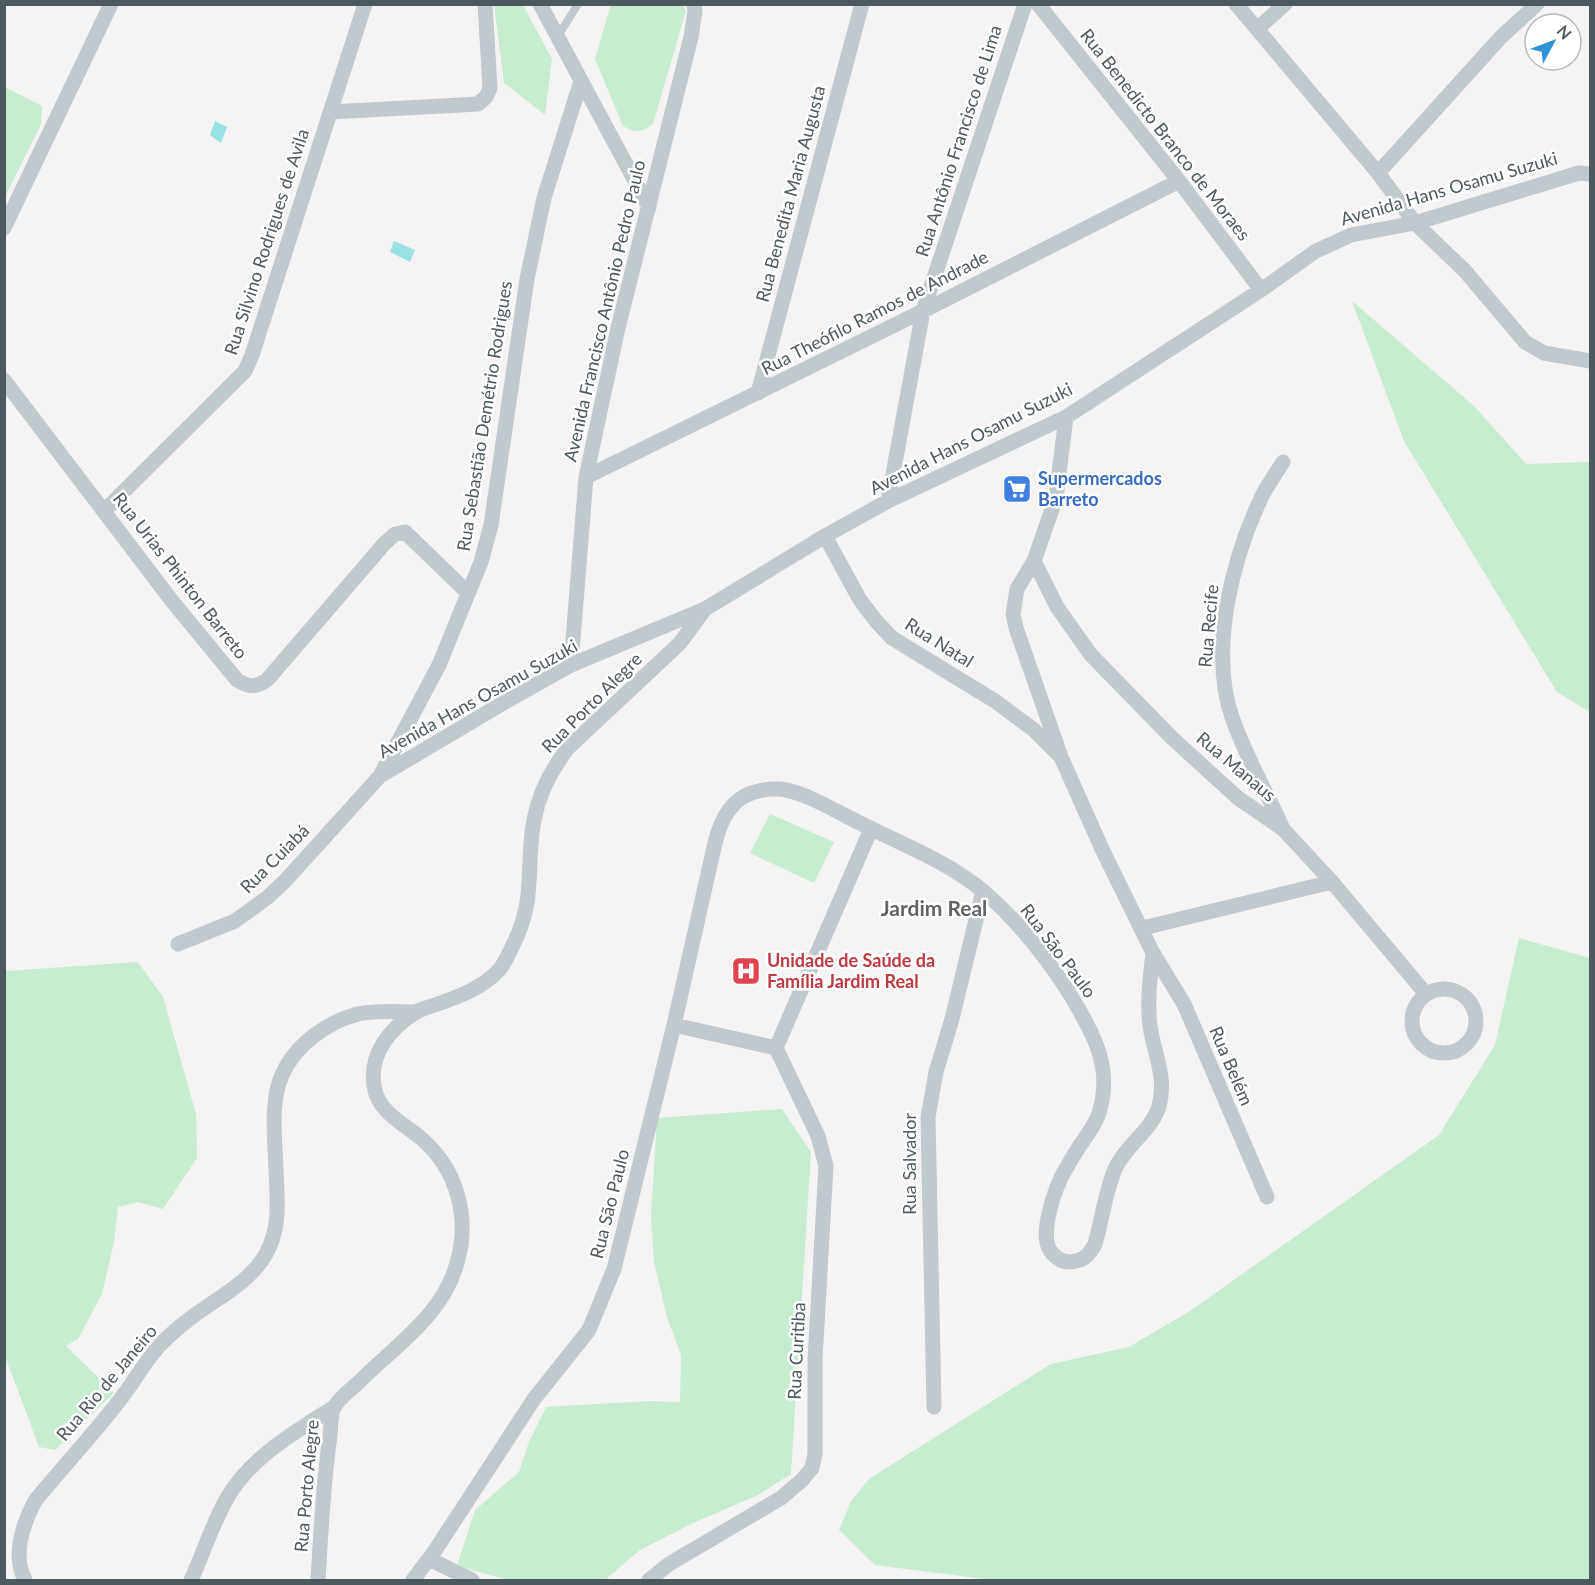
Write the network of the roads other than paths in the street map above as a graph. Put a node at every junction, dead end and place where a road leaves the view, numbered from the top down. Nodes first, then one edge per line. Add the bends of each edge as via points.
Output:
1 (111, 4) edge
2 (365, 4) edge
3 (485, 4) edge
4 (540, 4) edge
5 (578, 4) edge
6 (694, 4) edge
7 (862, 4) edge
8 (1025, 4) edge
9 (1038, 4) edge
10 (1236, 4) edge
11 (1285, 4) edge
12 (1537, 4) edge
13 (1257, 29) junction
14 (558, 38) junction
15 (581, 81) junction
16 (331, 112) junction
17 (1590, 160) edge
18 (1378, 173) junction
19 (1584, 173) edge
20 (1179, 181) junction
21 (649, 207) junction
22 (1415, 224) junction
23 (4, 228) edge
24 (1261, 290) junction
25 (923, 311) junction
26 (1590, 361) edge
27 (4, 380) edge
28 (758, 393) junction
29 (1066, 417) junction
30 (1283, 462) dead end
31 (586, 477) junction
32 (888, 501) junction
33 (104, 511) junction
34 (825, 536) junction
35 (1034, 561) junction
36 (468, 593) junction
37 (705, 609) junction
38 (571, 665) junction
39 (1061, 757) junction
40 (380, 776) junction
41 (871, 829) junction
42 (1283, 829) junction
43 (1332, 882) junction
44 (983, 891) junction
45 (1143, 928) junction
46 (178, 944) dead end
47 (1154, 953) junction
48 (1426, 994) junction
49 (417, 1012) junction
50 (674, 1025) junction
51 (776, 1048) junction
52 (1267, 1197) dead end
53 (334, 1407) junction
54 (934, 1407) dead end
55 (429, 1559) junction
56 (461, 1578) edge
57 (25, 1581) edge
58 (191, 1581) edge
59 (318, 1581) edge
60 (413, 1581) edge
61 (649, 1581) edge

1 - 23 street
2 - 16 street, Rua Silvino Rodrigues de Avila
3 - 16 street via 490,88 478,104
4 - 14 street
5 - 14 lane
6 - 21 street, Avenida Francisco Antônio Pedro Paulo via 692,38
7 - 28 street, Rua Benedita Maria Augusta
8 - 25 street, Rua Antônio Francisco de Lima
9 - 20 street, Rua Benedicto Branco de Moraes
10 - 13 street
11 - 13 street
12 - 18 street via 1501,37
13 - 18 street
14 - 15 street
15 - 21 street
15 - 36 street, Rua Sebastião Demétrio Rodrigues via 544,198 526,279 491,525
16 - 33 street, Rua Silvino Rodrigues de Avila via 244,371
17 - 19 street
18 - 22 street
19 - 22 street, Avenida Hans Osamu Suzuki
20 - 24 street, Rua Benedicto Branco de Moraes
20 - 25 street, Rua Theófilo Ramos de Andrade
21 - 31 street, Avenida Francisco Antônio Pedro Paulo
22 - 24 street, Avenida Hans Osamu Suzuki via 1352,236 1316,251
22 - 26 street via 1465,271 1525,342 1544,353
24 - 29 street, Avenida Hans Osamu Suzuki
25 - 28 street, Rua Theófilo Ramos de Andrade
25 - 32 street, Rua Antônio Francisco de Lima
27 - 33 street, Rua Urias Phinton Barreto
28 - 31 street, Rua Theófilo Ramos de Andrade
29 - 32 street, Avenida Hans Osamu Suzuki
29 - 35 street via 1056,498
30 - 42 street, Rua Recife via 1263,496 1236,564 1228,601 1224,679 1232,717
31 - 38 street, Avenida Francisco Antônio Pedro Paulo
32 - 34 street, Avenida Hans Osamu Suzuki
33 - 36 street, Rua Urias Phinton Barreto via 172,602 237,680 248,687 267,680 395,534 405,532
34 - 37 street, Avenida Hans Osamu Suzuki
34 - 39 street, Rua Natal via 860,600 892,638 996,700
35 - 39 street via 1017,589 1013,614
35 - 42 street, Rua Manaus via 1057,608 1091,655 1172,738 1238,798
36 - 40 street, Rua Sebastião Demétrio Rodrigues via 440,664
37 - 38 street, Avenida Hans Osamu Suzuki
37 - 49 street, Rua Porto Alegre via 680,643 568,748 553,768 534,821 525,918 500,969 467,993
38 - 40 street, Avenida Hans Osamu Suzuki
39 - 45 street
40 - 46 street, Rua Cuiabá via 268,897 235,921
41 - 44 street, Rua São Paulo via 951,868
41 - 50 street, Rua São Paulo via 785,790 759,790 740,797 720,826
41 - 51 street
42 - 43 street, Rua Manaus
43 - 45 street
43 - 48 street, Rua Manaus
44 - 47 street, Rua São Paulo via 1016,923 1061,981 1080,1010 1103,1060 1104,1093 1099,1117 1059,1180 1050,1207 1047,1241 1058,1260 1072,1263 1091,1252 1115,1169 1159,1108 1161,1064 1150,1028 1149,1007
44 - 54 street, Rua Salvador via 928,1117
45 - 47 street
47 - 52 street, Rua Belém via 1184,1004
48 - 48 street via 1413,1011 1414,1034 1428,1050 1450,1053 1461,1049 1476,1023 1471,1004 1455,991 1435,990
49 - 53 street, Rua Porto Alegre via 382,1043 374,1068 374,1087 381,1105 422,1139 445,1165 458,1192 463,1216 462,1242 457,1265 431,1314
49 - 57 street, Rua Rio de Janeiro via 357,1014 304,1044 291,1059 281,1076 277,1095 274,1123 278,1221 266,1255 250,1275 186,1321 160,1346 35,1501 21,1536
50 - 51 street
50 - 55 street, Rua São Paulo via 615,1269 589,1330 534,1399
51 - 61 street, Rua Curitiba via 818,1136 826,1166 814,1360 812,1468 781,1498 669,1564
53 - 58 street via 295,1431 244,1474 226,1501
53 - 59 street, Rua Porto Alegre
55 - 56 street
55 - 60 street, Rua São Paulo

